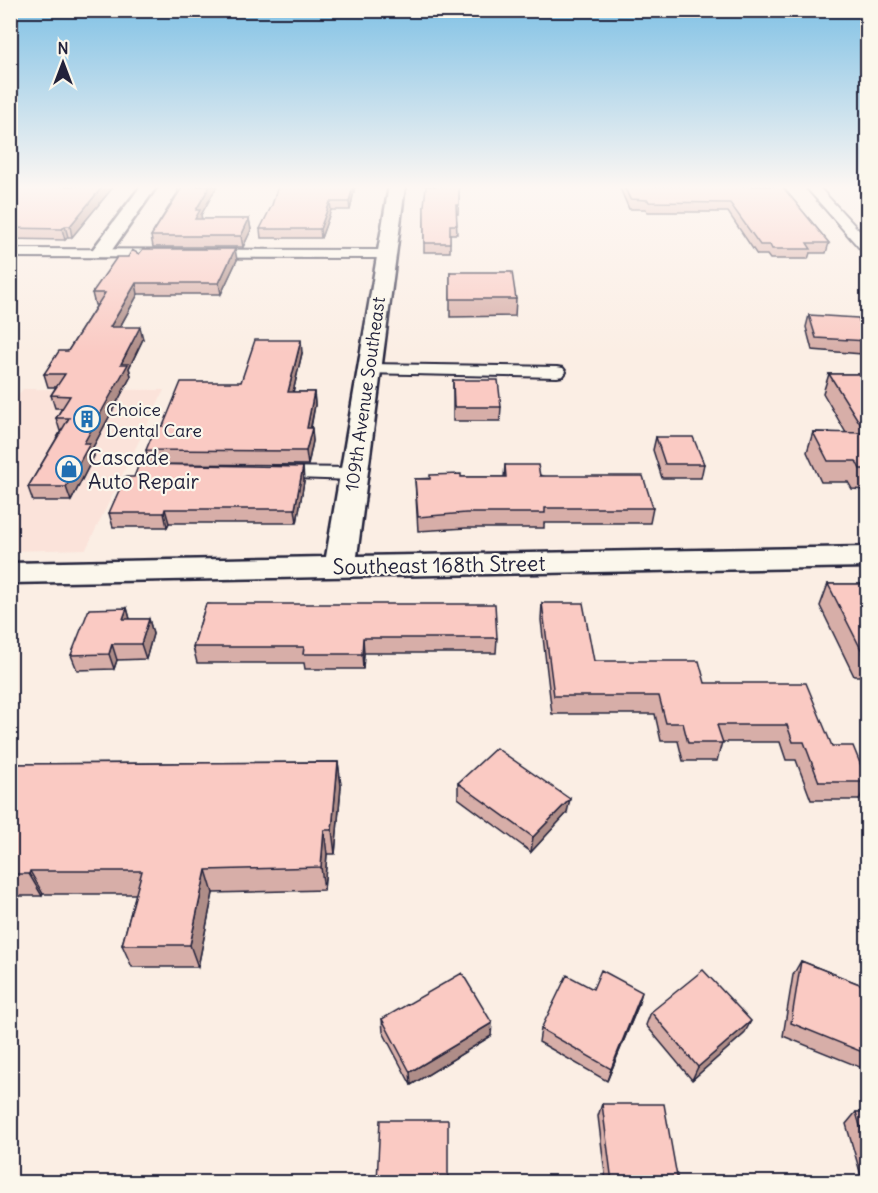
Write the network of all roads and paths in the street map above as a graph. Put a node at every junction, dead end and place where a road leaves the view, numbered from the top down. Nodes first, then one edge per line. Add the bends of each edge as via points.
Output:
1 (108, 242) edge
2 (388, 242) edge
3 (10, 253) edge
4 (100, 253) junction
5 (386, 254) junction
6 (369, 369) junction
7 (557, 372) dead end
8 (250, 473) edge
9 (354, 474) junction
10 (867, 556) edge
11 (340, 567) junction
12 (10, 573) edge

1 - 4 street
2 - 5 street, 109th Avenue Southeast
3 - 4 street
4 - 5 street
5 - 6 street, 109th Avenue Southeast
6 - 7 street
6 - 9 street, 109th Avenue Southeast
8 - 9 street
9 - 11 street, 109th Avenue Southeast
10 - 11 street, Southeast 168th Street
11 - 12 street, Southeast 168th Street

